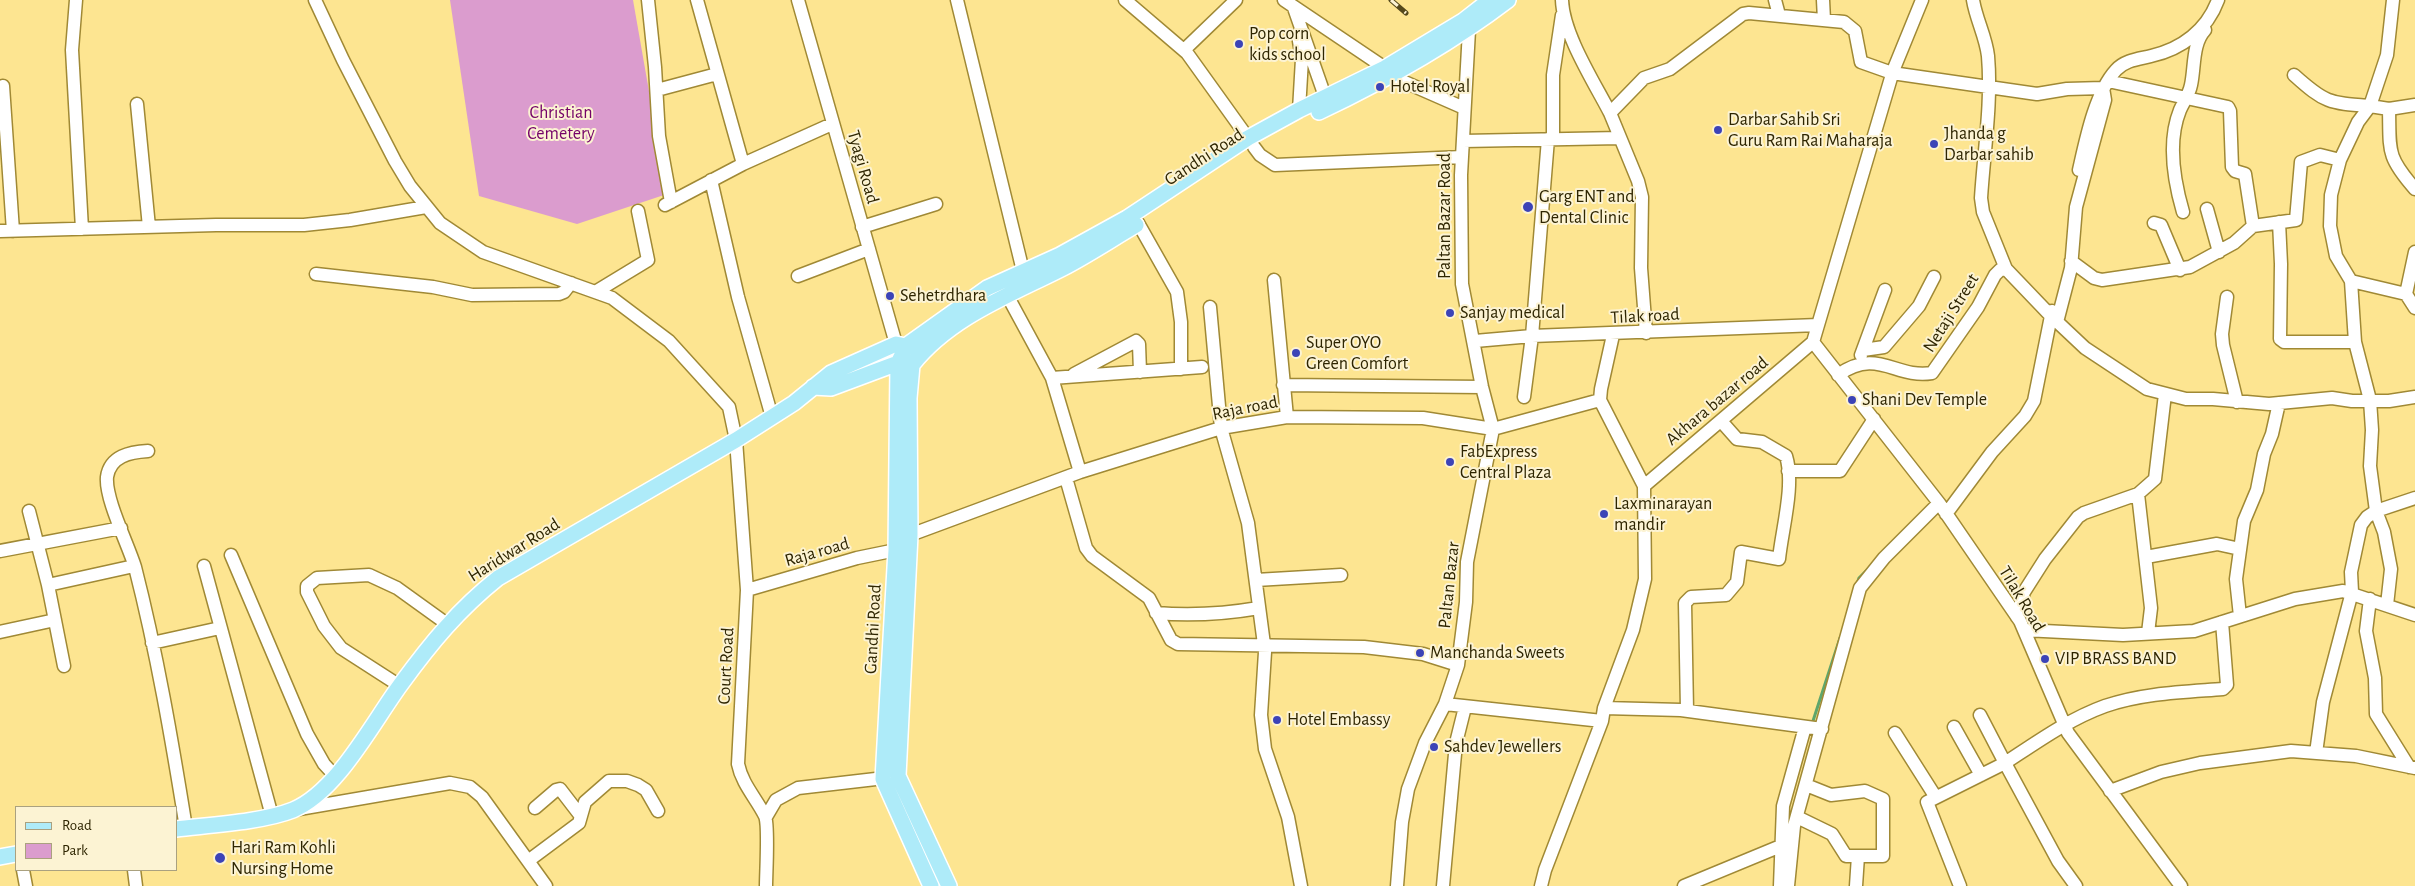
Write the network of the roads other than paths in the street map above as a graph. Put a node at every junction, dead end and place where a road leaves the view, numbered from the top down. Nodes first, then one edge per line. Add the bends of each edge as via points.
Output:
1 (76, 0) edge
2 (315, 0) edge
3 (648, 0) edge
4 (697, 0) edge
5 (798, 0) edge
6 (957, 0) edge
7 (1125, 0) edge
8 (1236, 0) edge
9 (1490, 0) edge
10 (1508, 0) edge
11 (1562, 0) edge
12 (1775, 0) edge
13 (1823, 0) edge
14 (1922, 0) edge
15 (1973, 0) edge
16 (2218, 0) edge
17 (2224, 0) edge
18 (2392, 0) edge
19 (1289, 4) edge
20 (1562, 14) junction
21 (1779, 15) junction
22 (1824, 20) junction
23 (1469, 30) junction
24 (1184, 50) junction
25 (1388, 72) junction
26 (718, 74) junction
27 (1892, 74) junction
28 (2294, 75) dead end
29 (2106, 85) junction
30 (2, 86) dead end
31 (1989, 87) junction
32 (656, 90) junction
33 (2187, 100) junction
34 (1327, 102) junction
35 (137, 104) dead end
36 (2415, 105) edge
37 (2370, 106) junction
38 (1464, 108) junction
39 (2389, 109) junction
40 (1299, 110) junction
41 (1610, 113) junction
42 (832, 124) junction
43 (1620, 138) junction
44 (1551, 139) junction
45 (1462, 141) junction
46 (1251, 142) junction
47 (1462, 157) junction
48 (2340, 160) junction
49 (744, 164) junction
50 (711, 180) junction
51 (2415, 189) edge
52 (936, 204) dead end
53 (426, 207) junction
54 (2207, 208) dead end
55 (638, 211) dead end
56 (2183, 212) dead end
57 (2278, 222) junction
58 (1138, 223) junction
59 (2154, 223) dead end
60 (2253, 226) junction
61 (149, 227) junction
62 (862, 228) junction
63 (82, 229) junction
64 (6, 231) edge
65 (868, 248) junction
66 (2219, 252) junction
67 (2415, 252) edge
68 (2071, 262) junction
69 (2006, 269) junction
70 (2180, 270) junction
71 (1023, 272) junction
72 (316, 274) dead end
73 (798, 276) dead end
74 (1934, 277) dead end
75 (1274, 280) dead end
76 (2351, 281) junction
77 (571, 283) junction
78 (1885, 290) dead end
79 (597, 292) junction
80 (2406, 294) junction
81 (1007, 295) junction
82 (2227, 297) dead end
83 (1210, 307) dead end
84 (2415, 308) edge
85 (2054, 319) junction
86 (1818, 325) junction
87 (1646, 333) junction
88 (1613, 335) junction
89 (1532, 336) junction
90 (1474, 342) junction
91 (1813, 342) junction
92 (2355, 342) junction
93 (901, 344) junction
94 (924, 350) junction
95 (1864, 350) junction
96 (905, 364) junction
97 (1858, 364) junction
98 (1202, 367) dead end
99 (1181, 369) junction
100 (1140, 372) junction
101 (1838, 375) junction
102 (1069, 377) junction
103 (1052, 378) junction
104 (1283, 385) junction
105 (813, 387) junction
106 (1482, 387) junction
107 (2165, 394) junction
108 (1524, 397) dead end
109 (2415, 397) edge
110 (1600, 400) junction
111 (2370, 400) junction
112 (2237, 402) junction
113 (2279, 402) junction
114 (772, 417) junction
115 (1287, 417) junction
116 (1874, 419) junction
117 (1721, 420) junction
118 (1221, 428) junction
119 (1493, 429) junction
120 (736, 440) junction
121 (148, 451) dead end
122 (1788, 471) junction
123 (1080, 472) junction
124 (1066, 478) junction
125 (1644, 486) junction
126 (2138, 494) junction
127 (2415, 498) edge
128 (1940, 502) junction
129 (29, 511) dead end
130 (2376, 511) junction
131 (1949, 518) junction
132 (121, 528) junction
133 (910, 535) junction
134 (38, 544) junction
135 (2240, 549) junction
136 (896, 550) junction
137 (0, 551) edge
138 (231, 555) dead end
139 (2146, 557) junction
140 (134, 566) junction
141 (204, 566) dead end
142 (1340, 574) dead end
143 (1256, 580) junction
144 (48, 585) junction
145 (747, 590) junction
146 (2352, 592) junction
147 (2370, 599) junction
148 (2388, 605) junction
149 (1259, 608) junction
150 (1156, 613) junction
151 (2415, 615) edge
152 (2240, 616) junction
153 (2017, 617) junction
154 (56, 620) junction
155 (2222, 622) junction
156 (447, 624) junction
157 (220, 628) junction
158 (2024, 630) junction
159 (0, 632) edge
160 (2148, 633) junction
161 (152, 643) junction
162 (1264, 646) junction
163 (1458, 665) junction
164 (64, 666) dead end
165 (400, 686) junction
166 (1445, 704) junction
167 (1465, 707) junction
168 (1604, 708) junction
169 (1686, 710) junction
170 (1980, 715) dead end
171 (1602, 721) junction
172 (2064, 725) junction
173 (1805, 727) junction
174 (1954, 727) dead end
175 (1822, 729) junction
176 (1895, 733) dead end
177 (2316, 753) junction
178 (2005, 763) junction
179 (2412, 768) edge
180 (1981, 774) junction
181 (336, 777) junction
182 (890, 778) junction
183 (1806, 785) junction
184 (2110, 791) junction
185 (1935, 796) junction
186 (535, 808) dead end
187 (294, 810) junction
188 (658, 811) dead end
189 (580, 815) junction
190 (272, 816) junction
191 (766, 817) junction
192 (1796, 817) junction
193 (181, 829) edge
194 (1787, 844) junction
195 (15, 854) edge
196 (1858, 856) junction
197 (0, 857) edge
198 (528, 861) junction
199 (23, 871) edge
200 (134, 871) edge
201 (26, 886) edge
202 (136, 886) edge
203 (546, 886) edge
204 (766, 886) edge
205 (931, 886) edge
206 (949, 886) edge
207 (1301, 886) edge
208 (1397, 886) edge
209 (1443, 886) edge
210 (1541, 886) edge
211 (1684, 886) edge
212 (1780, 886) edge
213 (1788, 886) edge
214 (1856, 886) edge
215 (1960, 886) edge
216 (2076, 886) edge
217 (2181, 886) edge

1 - 63 street via 72,50
2 - 53 street, Court Road via 395,161
3 - 32 street
4 - 26 street
5 - 42 street, Tyagi Road
6 - 71 street
7 - 24 street
8 - 24 street
9 - 25 main road, Gandhi Road
10 - 23 main road, Gandhi Road
11 - 20 street
12 - 21 street
13 - 22 street
14 - 27 street
15 - 31 street via 1988,53
16 - 29 street via 2213,14 2192,38 2164,53 2128,62 2116,70
17 - 33 street via 2218,16 2198,39
18 - 37 street via 2387,55
19 - 25 street
19 - 34 street
19 - 40 street via 1302,59
20 - 41 street
20 - 44 street via 1553,75
21 - 22 street
21 - 41 street via 1743,14 1670,69 1644,78
22 - 27 street via 1850,25 1857,36 1861,62
23 - 25 main road, Gandhi Road
23 - 38 street, Paltan Bazar Road
24 - 46 street
25 - 34 main road, Gandhi Road
25 - 38 street
26 - 32 street
26 - 49 street
27 - 31 street
27 - 86 street
28 - 37 street via 2317,96 2335,103
29 - 31 street via 2037,94
29 - 33 street
29 - 68 street via 2104,105 2076,207
29 - 85 street via 2084,149 2070,205 2062,280
30 - 64 street
31 - 69 street via 1981,198
32 - 50 street via 668,203
33 - 56 street via 2180,110 2174,137 2175,179
33 - 60 street via 2228,107 2232,167 2245,174
34 - 40 main road, Gandhi Road
34 - 46 main road, Gandhi Road
35 - 61 street
36 - 39 street
37 - 39 street
37 - 48 street via 2358,122
38 - 45 street, Paltan Bazar Road
39 - 51 street via 2392,160
40 - 46 main road, Gandhi Road
41 - 43 street
42 - 49 street
42 - 62 street, Tyagi Road
43 - 44 street
43 - 87 street via 1642,197 1641,268
44 - 45 street
44 - 89 street
45 - 47 street, Paltan Bazar Road
46 - 47 street via 1260,155 1275,165
46 - 58 main road, Gandhi Road
46 - 71 main road, Gandhi Road via 1127,218
47 - 90 street, Paltan Bazar Road via 1462,284
48 - 57 street via 2320,155 2301,162 2297,217
48 - 76 street via 2331,195 2330,226 2336,256
49 - 50 street
50 - 114 street via 738,297
52 - 62 street
53 - 61 street via 317,224
53 - 77 street, Court Road via 440,223 483,252
54 - 66 street
55 - 79 street via 648,260
57 - 60 street
57 - 92 street via 2282,264 2280,339 2284,342
58 - 81 main road, Gandhi Road via 1064,267
58 - 99 street via 1178,292
59 - 70 street via 2161,225
60 - 66 street
61 - 63 street
62 - 65 street, Tyagi Road
63 - 64 street
65 - 73 street
65 - 93 street, Tyagi Road
66 - 70 street
67 - 80 street
68 - 70 street via 2102,280
68 - 85 street via 2066,292
69 - 85 street
69 - 97 street, Netaji Street via 1995,276 1978,307 1932,373 1894,368 1882,363
71 - 93 main road, Gandhi Road via 987,288
72 - 77 street via 425,286 472,295 559,294
74 - 95 street via 1919,306 1884,347
75 - 104 street
76 - 80 street
76 - 92 street
77 - 79 street, Court Road
78 - 95 street
79 - 120 street, Court Road via 612,298 669,341 729,407
80 - 84 street
81 - 94 main road, Gandhi Road via 956,324
81 - 103 street
82 - 112 street via 2223,345
83 - 118 street
85 - 107 street via 2085,348 2121,373 2147,389
85 - 131 street via 2037,394 2024,416 1992,452
86 - 87 street, Tilak road
86 - 91 street
87 - 88 street, Tilak road
88 - 89 street, Tilak road
88 - 110 street
89 - 90 street, Tilak road
89 - 108 street
90 - 106 street, Paltan Bazar Road
91 - 101 street, Tilak Road
91 - 117 street, Akhara bazar road
92 - 111 street
93 - 94 main road
93 - 96 main road
93 - 105 main road, Haridwar Road via 831,373
94 - 96 main road, Gandhi Road
95 - 97 street
96 - 105 main road via 831,388
96 - 133 main road, Gandhi Road via 909,398
96 - 136 main road, Gandhi Road
97 - 101 street, Netaji Street
98 - 99 street
99 - 100 street
100 - 102 street
100 - 102 street via 1139,344 1136,341
101 - 116 street, Tilak Road
102 - 103 street
103 - 123 street
104 - 106 street
104 - 115 street
105 - 114 main road, Haridwar Road
106 - 119 street, Paltan Bazar Road
107 - 112 street via 2186,399
107 - 126 street via 2155,479
109 - 111 street
110 - 119 street, Raja road
110 - 125 street
111 - 113 street via 2332,398
111 - 130 street via 2370,466
112 - 113 street
113 - 135 street via 2257,490 2244,522
114 - 120 main road, Haridwar Road
115 - 118 street, Raja road
115 - 119 street, Raja road via 1423,418
116 - 122 street via 1840,471
116 - 128 street, Tilak Road
117 - 122 street via 1737,439 1762,442 1783,453
117 - 125 street, Akhara bazar road
118 - 123 street, Raja road
118 - 143 street via 1248,523
119 - 163 street, Paltan Bazar via 1467,562
120 - 145 street, Court Road
120 - 156 main road, Haridwar Road via 498,578
121 - 132 street via 118,458 109,469 109,492
122 - 169 street via 1779,558 1741,552 1737,582 1726,595 1691,597 1685,603
123 - 124 street, Raja road
124 - 133 street, Raja road
124 - 150 street via 1086,548 1092,556 1149,598
125 - 168 street via 1645,579 1633,630
126 - 139 street
126 - 153 street via 2078,518 2044,559 2024,592
127 - 130 street
128 - 131 street, Tilak Road
128 - 175 street via 1884,558 1860,588
129 - 134 street
130 - 146 street via 2361,525 2351,572
130 - 148 street via 2391,569
131 - 153 street, Tilak Road
132 - 134 street
132 - 140 street
133 - 182 main road, Gandhi Road
134 - 137 street
134 - 144 street
135 - 139 street via 2217,544
135 - 152 street via 2236,579
136 - 145 street, Raja road
136 - 182 main road, Gandhi Road
138 - 181 street via 307,734 324,764
139 - 160 street via 2151,608
140 - 144 street
140 - 161 street
141 - 157 street
142 - 143 street
143 - 149 street
144 - 154 street
145 - 191 street, Court Road via 738,764 754,800
146 - 147 street
146 - 152 street via 2295,600
146 - 177 street via 2324,702
147 - 148 street
147 - 179 street via 2366,631 2375,678 2376,714
148 - 151 street
149 - 150 street via 1225,614
149 - 162 street
150 - 162 street via 1171,640 1178,644
152 - 155 street
153 - 158 street, Tilak Road
154 - 159 street
154 - 164 street
155 - 160 street via 2194,631
155 - 172 street via 2227,685 2223,689 2159,694 2106,706
156 - 165 main road, Haridwar Road
156 - 165 street via 397,588 369,575 317,578 307,586 307,592 331,636 341,648
157 - 161 street
157 - 190 street
158 - 160 street via 2123,635
158 - 172 street, Tilak Road
161 - 193 street via 173,747
162 - 163 street via 1364,648 1423,654
162 - 207 street via 1261,715 1265,749 1288,817
163 - 166 street, Paltan Bazar
165 - 181 main road, Haridwar Road
166 - 167 street
166 - 208 street, Paltan Bazar via 1425,743 1408,789
167 - 171 street
167 - 209 street via 1456,743
168 - 169 street
168 - 171 street
169 - 173 street
170 - 178 street
171 - 210 street
172 - 178 street
172 - 184 street, Tilak Road
173 - 175 street
173 - 194 street via 1783,806
174 - 180 street
175 - 183 street
176 - 185 street
177 - 179 street via 2356,756
177 - 184 street via 2291,751 2200,763 2162,772
178 - 180 street
178 - 216 street via 2058,861
180 - 185 street
181 - 187 main road, Haridwar Road
182 - 191 street via 798,788 776,800
182 - 205 main road, Gandhi Road
182 - 206 main road, Gandhi Road
183 - 192 street
183 - 196 street via 1831,795 1865,791 1883,799 1883,856
184 - 217 street, Tilak Road
185 - 215 street via 1927,802
186 - 189 street via 560,789
187 - 190 main road, Haridwar Road
187 - 198 street via 450,783 470,787 482,796
188 - 189 street via 646,790 638,784 609,781 585,802
189 - 198 street via 580,823
190 - 193 main road, Haridwar Road
191 - 204 street
192 - 194 street
192 - 196 street via 1832,834 1846,856
194 - 211 street
194 - 212 street
194 - 213 street
195 - 197 main road
196 - 214 street
198 - 203 street
199 - 201 street
200 - 202 street

